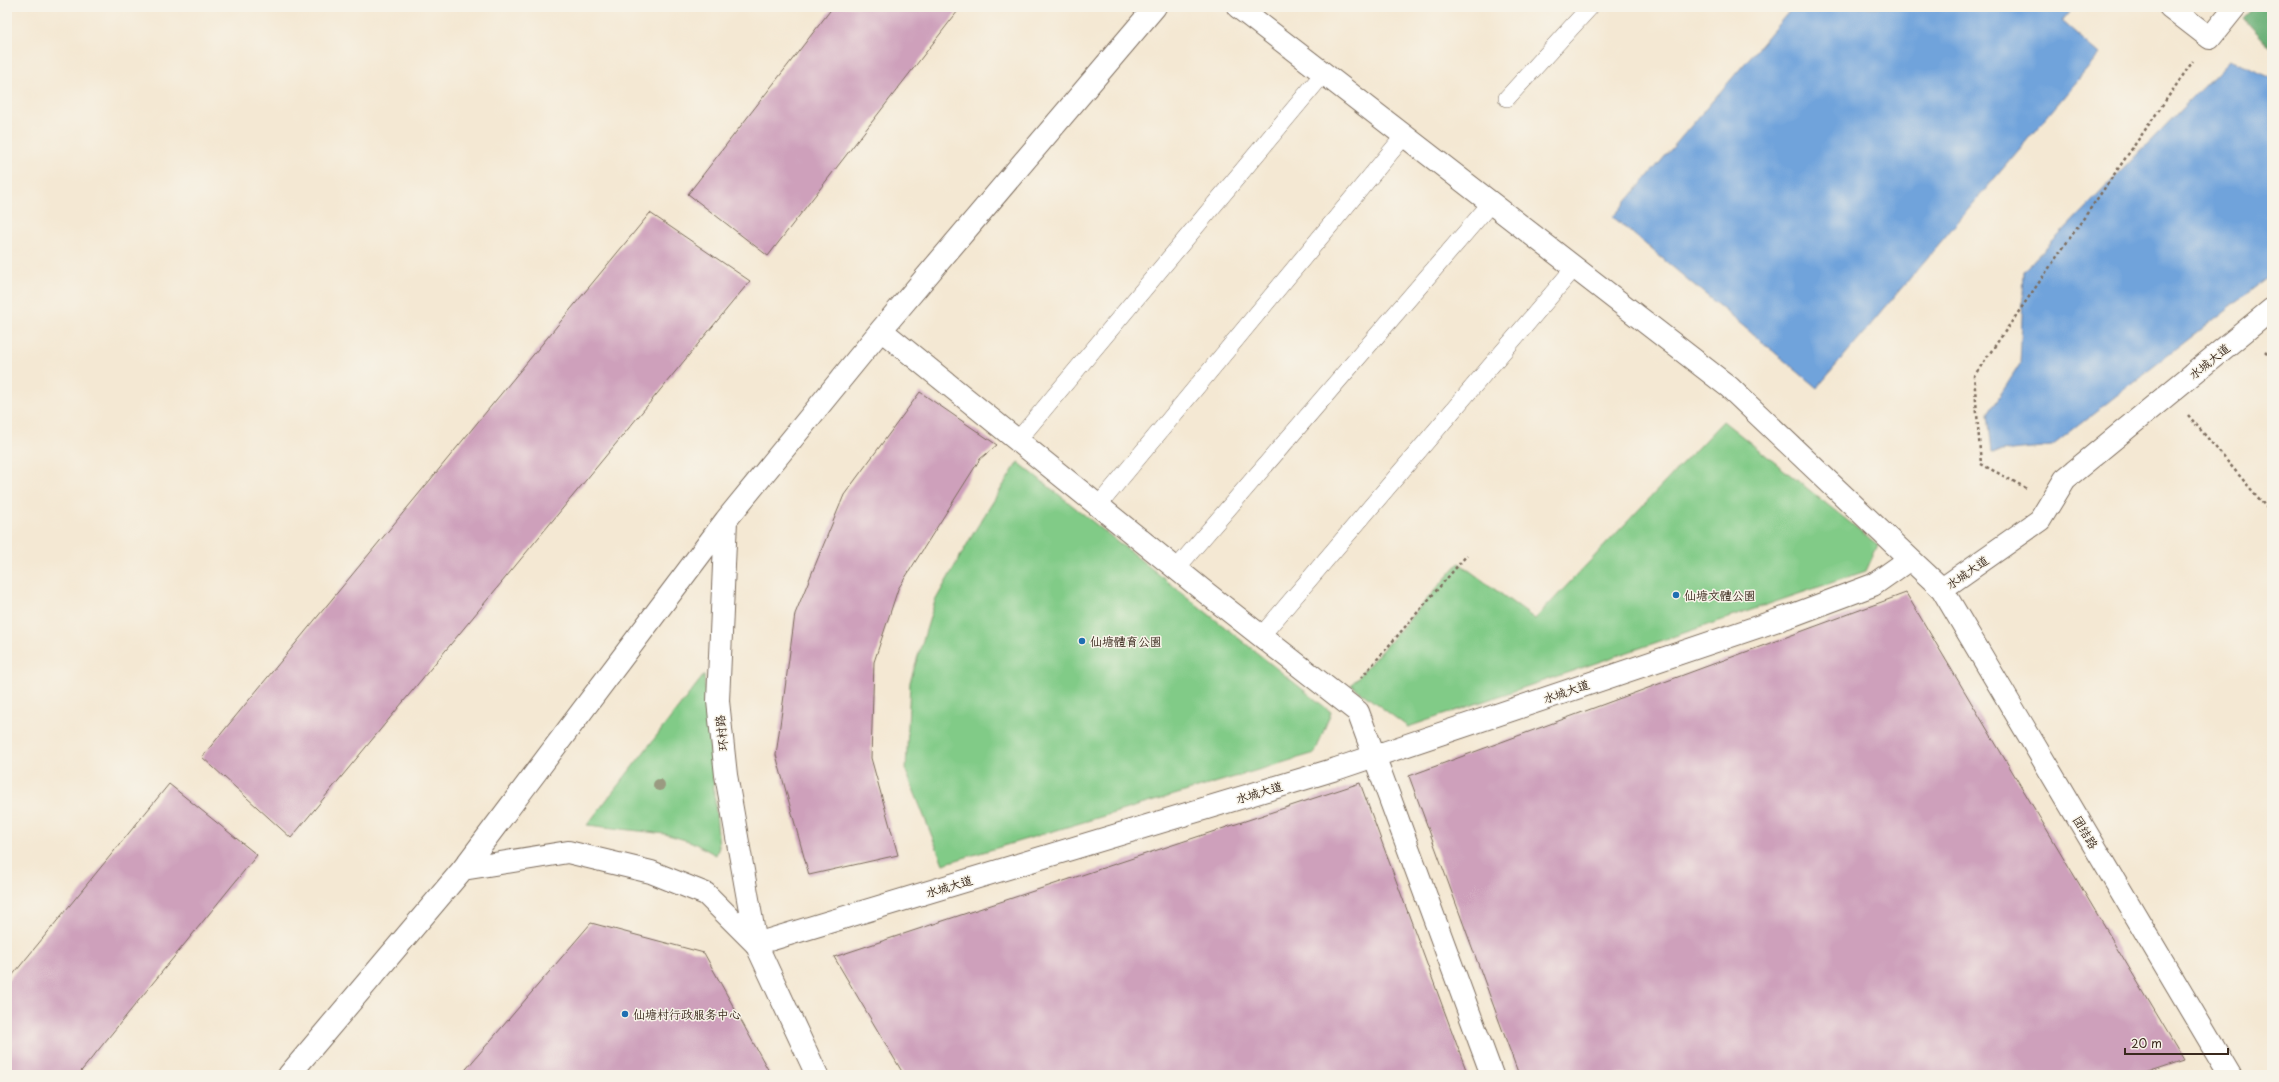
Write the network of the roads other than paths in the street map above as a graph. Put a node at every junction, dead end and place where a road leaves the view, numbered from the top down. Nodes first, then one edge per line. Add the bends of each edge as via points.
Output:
1 (1155, 7) edge
2 (1238, 7) edge
3 (1590, 7) edge
4 (2170, 7) edge
5 (2235, 7) edge
6 (1324, 73) junction
7 (1507, 98) dead end
8 (1404, 136) junction
9 (1491, 203) junction
10 (1575, 267) junction
11 (2272, 309) edge
12 (881, 330) junction
13 (1018, 440) junction
14 (1098, 506) junction
15 (726, 520) junction
16 (1910, 559) junction
17 (1176, 569) junction
18 (1942, 589) junction
19 (1261, 636) junction
20 (1374, 756) junction
21 (463, 869) junction
22 (756, 944) junction
23 (2225, 1074) edge
24 (289, 1075) edge
25 (817, 1075) edge
26 (1492, 1075) edge

1 - 12 street
2 - 6 street
3 - 7 lane
4 - 5 street via 2210,38
6 - 8 street
6 - 13 lane
8 - 9 street
8 - 14 lane
9 - 10 street
9 - 17 lane
10 - 16 street via 1729,387
10 - 19 lane
11 - 18 street, 水城大道 via 2064,479 2040,520
12 - 13 street
12 - 15 street
13 - 14 street
14 - 17 street
15 - 21 street
15 - 22 street, 环村路 via 718,702 726,775
16 - 18 street, 水城大道
16 - 20 street, 水城大道 via 1873,586
17 - 19 street
18 - 23 street, 团结路
19 - 20 street via 1358,712
20 - 22 street, 水城大道
20 - 26 street
21 - 22 street, 环村路 via 568,852 651,872 706,894
21 - 24 street
22 - 25 street, 环村路

